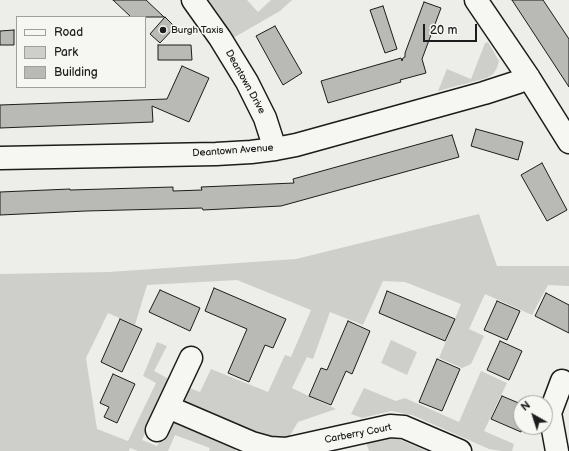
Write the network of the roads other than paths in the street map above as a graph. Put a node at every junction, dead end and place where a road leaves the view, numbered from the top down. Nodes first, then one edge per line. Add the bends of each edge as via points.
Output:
1 (193, 0) edge
2 (476, 0) edge
3 (528, 78) junction
4 (569, 142) edge
5 (275, 149) junction
6 (0, 158) edge
7 (191, 358) dead end
8 (562, 381) dead end
9 (168, 407) junction
10 (157, 430) dead end
11 (250, 447) edge
12 (460, 451) edge
13 (557, 451) edge

1 - 5 street, Deantown Drive via 247,82 265,118
2 - 3 street
3 - 4 street
3 - 5 street, Deantown Avenue via 468,97
5 - 6 street, Deantown Avenue via 216,154
7 - 9 street
8 - 13 street via 550,413
9 - 10 street
9 - 11 street, Carberry Court
11 - 12 street, Carberry Court via 286,449 390,426 404,427

